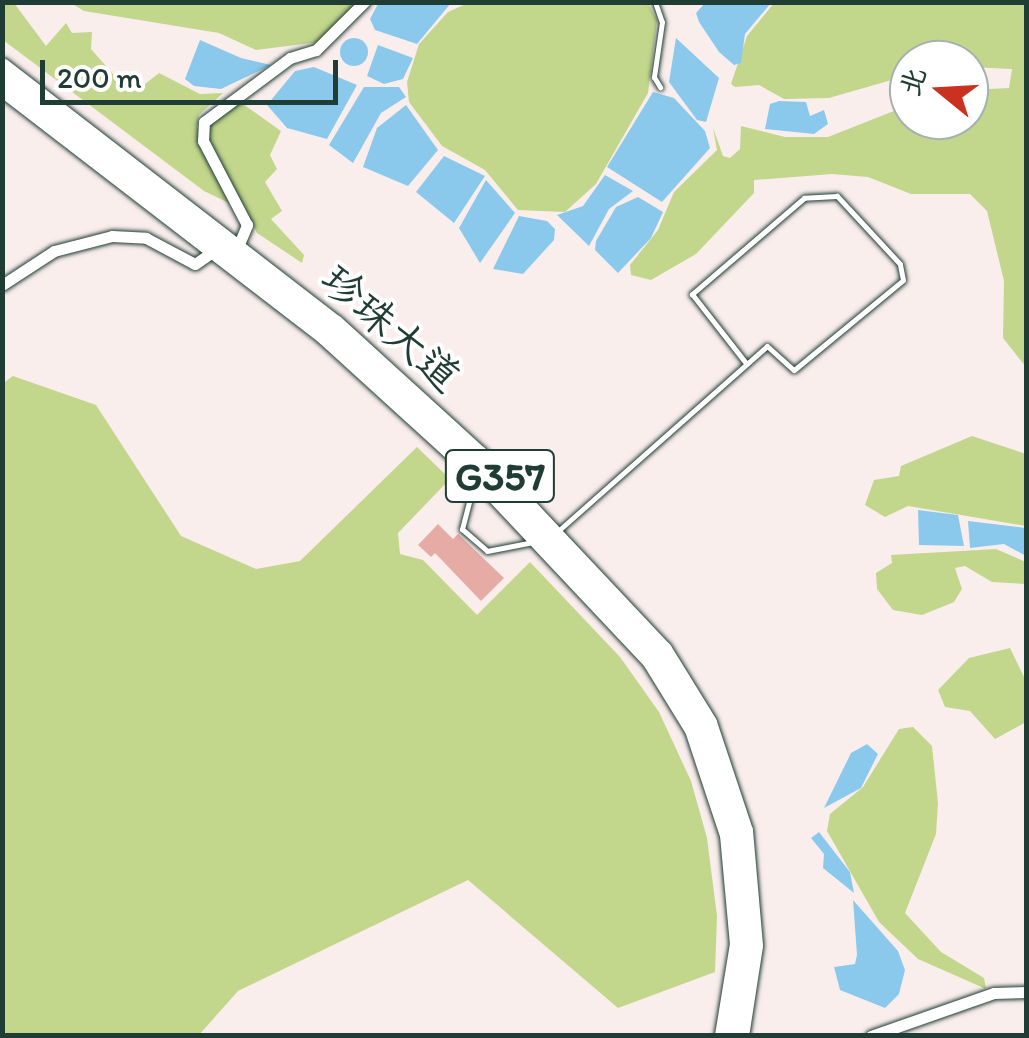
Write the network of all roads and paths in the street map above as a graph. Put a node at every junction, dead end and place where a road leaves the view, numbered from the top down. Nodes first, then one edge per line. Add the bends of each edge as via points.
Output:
1 (364, 2) edge
2 (655, 2) edge
3 (2, 67) edge
4 (2, 87) edge
5 (660, 87) dead end
6 (239, 244) junction
7 (218, 248) junction
8 (2, 285) edge
9 (746, 363) junction
10 (477, 475) junction
11 (548, 537) junction
12 (1026, 994) edge
13 (724, 1036) edge
14 (740, 1036) edge
15 (871, 1036) edge
16 (885, 1036) edge

1 - 6 street via 316,50 290,58 204,122 203,141 247,225
2 - 5 lane via 662,22 654,77
3 - 6 highway, 珍珠大道 / G357
4 - 7 highway, 珍珠大道 / G357
6 - 7 street
6 - 11 highway, 珍珠大道 / G357 via 420,398
7 - 8 street via 194,264 146,238 112,236 54,251
7 - 10 highway, 珍珠大道 / G357
9 - 9 lane via 767,346 794,370 903,280 900,264 838,196 804,198 692,294
9 - 11 lane
10 - 11 highway, 珍珠大道 / G357
10 - 11 lane via 462,529 487,551
11 - 13 highway, 珍珠大道 / G357 via 650,660 707,761 729,834 738,909 735,982
11 - 14 highway, 珍珠大道 / G357 via 663,650 722,756 744,832 754,908 751,984
12 - 15 street via 994,992
12 - 16 street via 995,997

